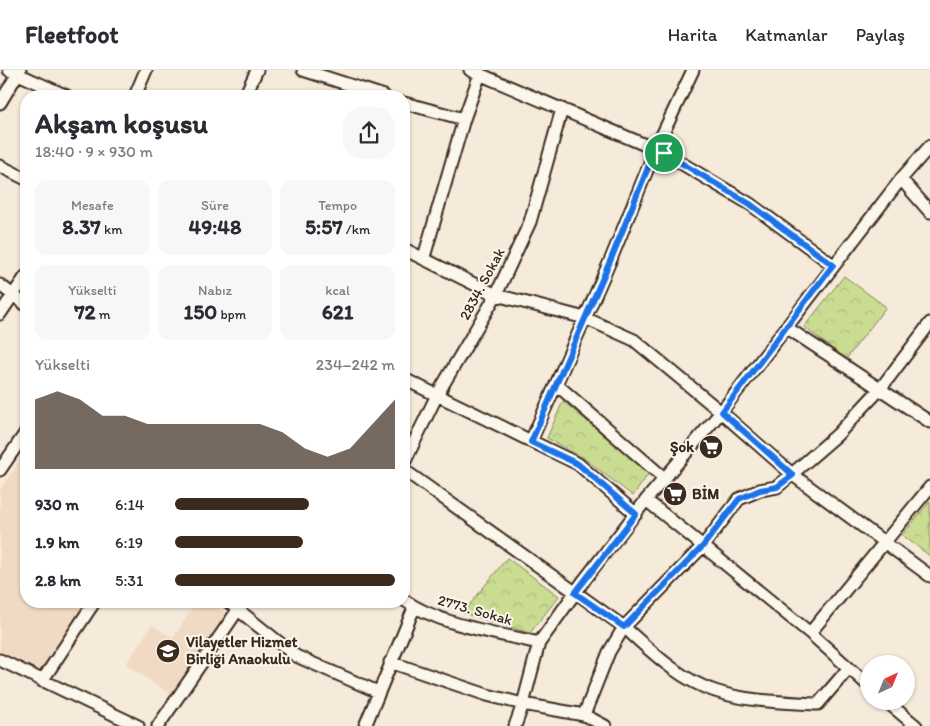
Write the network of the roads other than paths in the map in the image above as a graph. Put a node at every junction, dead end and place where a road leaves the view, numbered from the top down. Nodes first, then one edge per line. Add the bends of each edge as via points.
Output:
1 (146, 70) edge
2 (257, 70) edge
3 (303, 70) edge
4 (693, 70) edge
5 (15, 72) edge
6 (475, 72) edge
7 (54, 90) edge
8 (138, 90) edge
9 (249, 90) edge
10 (365, 90) edge
11 (0, 103) edge
12 (410, 105) edge
13 (562, 109) junction
14 (464, 119) junction
15 (930, 146) edge
16 (656, 148) junction
17 (0, 166) edge
18 (20, 176) edge
19 (901, 179) junction
20 (930, 212) edge
21 (410, 251) edge
22 (424, 257) junction
23 (833, 265) junction
24 (0, 285) edge
25 (20, 285) edge
26 (496, 294) junction
27 (13, 295) junction
28 (20, 300) edge
29 (0, 314) edge
30 (585, 318) junction
31 (930, 323) edge
32 (786, 327) junction
33 (410, 382) edge
34 (556, 384) junction
35 (881, 388) junction
36 (437, 395) junction
37 (722, 412) junction
38 (930, 422) edge
39 (531, 442) junction
40 (20, 443) edge
41 (410, 451) edge
42 (0, 470) edge
43 (410, 474) edge
44 (793, 475) junction
45 (665, 479) junction
46 (930, 487) edge
47 (646, 500) junction
48 (636, 514) junction
49 (884, 544) junction
50 (703, 546) junction
51 (928, 571) edge
52 (575, 593) junction
53 (410, 605) edge
54 (89, 608) edge
55 (240, 608) edge
56 (243, 608) edge
57 (414, 608) junction
58 (624, 627) junction
59 (810, 633) junction
60 (539, 643) junction
61 (0, 660) edge
62 (390, 662) junction
63 (848, 668) junction
64 (860, 678) edge
65 (42, 681) junction
66 (378, 692) junction
67 (523, 704) junction
68 (897, 710) edge
69 (584, 715) junction
70 (130, 725) edge
71 (158, 726) edge
72 (365, 726) edge
73 (515, 726) edge
74 (605, 726) edge
75 (916, 726) edge

1 - 8 street
2 - 9 street
3 - 10 street
4 - 16 street
5 - 7 street
5 - 11 street
6 - 13 street
6 - 14 street
12 - 14 street
13 - 16 street
13 - 26 street, 2834. Sokak via 530,222
14 - 22 street
15 - 19 street
16 - 23 street via 750,204
16 - 30 street
17 - 18 street
19 - 20 street
19 - 23 street
21 - 22 street
22 - 26 street
23 - 32 street
24 - 27 street
25 - 27 street
26 - 30 street
26 - 36 street, 2834. Sokak
27 - 28 street
27 - 29 street
30 - 34 street
30 - 37 street via 634,340
31 - 35 street
32 - 35 street
32 - 37 street
33 - 36 street
34 - 39 street
34 - 45 street
35 - 38 street
35 - 44 street
36 - 39 street
36 - 41 street, 2834. Sokak
37 - 44 street
37 - 45 street
39 - 48 street via 578,464
40 - 42 street
43 - 52 street
44 - 49 street
44 - 50 street via 777,487 739,499
45 - 47 street
46 - 49 street
47 - 48 street
47 - 50 street
48 - 52 street
49 - 51 street
49 - 59 street
50 - 58 street
50 - 59 street
52 - 58 street
52 - 60 street
53 - 57 street, 2773. Sokak
54 - 65 street
55 - 71 street
56 - 66 street via 296,656
57 - 60 street, 2773. Sokak
57 - 62 street
58 - 63 street via 661,660 694,682 744,698 818,704
58 - 69 street via 609,652
59 - 63 street
60 - 67 street
61 - 65 street
62 - 66 street
62 - 67 street
63 - 64 street
65 - 70 street
66 - 72 street
67 - 69 street
67 - 73 street
68 - 75 street
69 - 74 street

